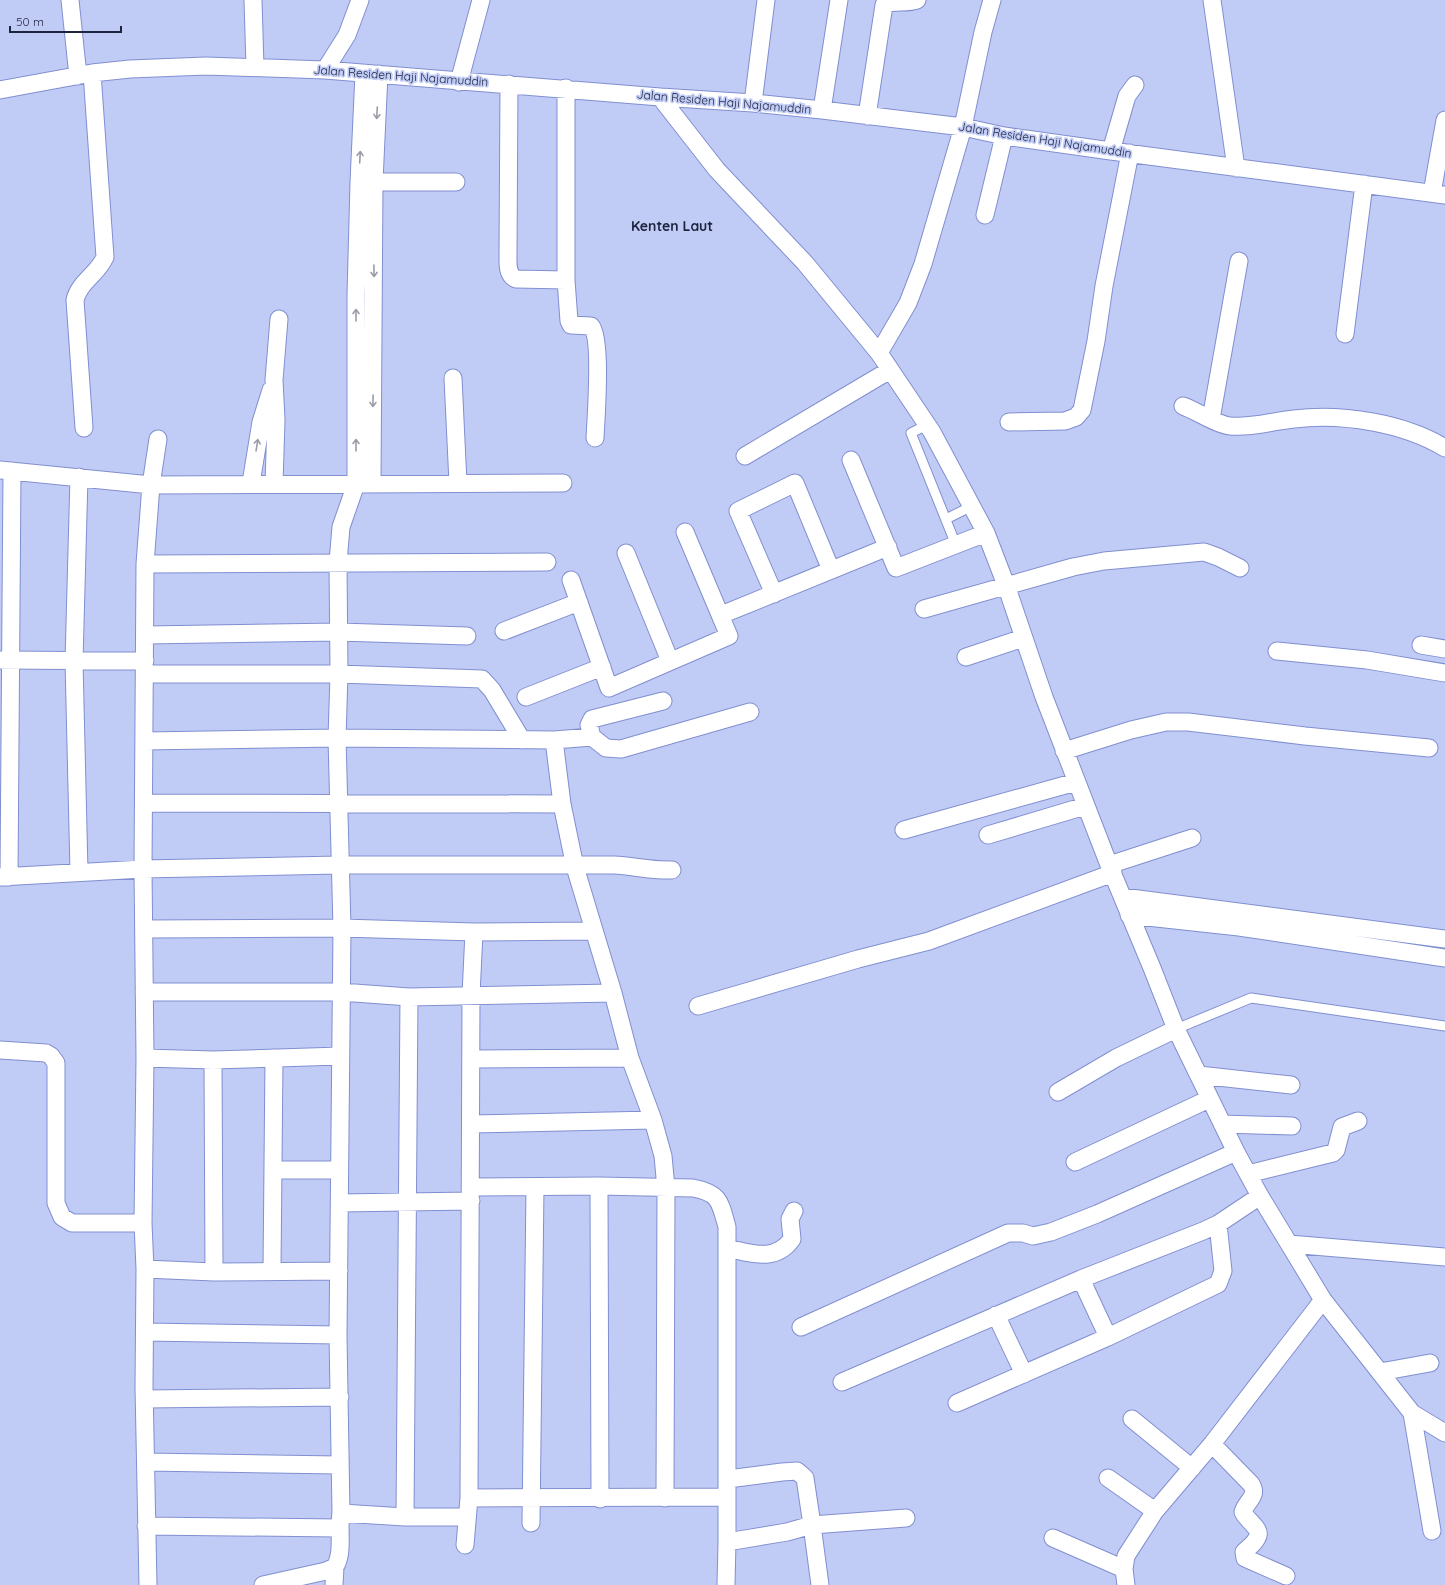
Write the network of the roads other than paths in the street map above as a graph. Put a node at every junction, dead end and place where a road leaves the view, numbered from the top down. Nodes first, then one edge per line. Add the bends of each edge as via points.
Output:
1 (70, 0) edge
2 (253, 0) edge
3 (360, 0) edge
4 (481, 0) edge
5 (766, 0) edge
6 (839, 0) edge
7 (917, 0) edge
8 (992, 0) edge
9 (1212, 0) edge
10 (255, 67) junction
11 (325, 70) junction
12 (85, 74) junction
13 (372, 74) junction
14 (459, 82) junction
15 (509, 84) junction
16 (1135, 85) dead end
17 (566, 88) junction
18 (0, 90) edge
19 (660, 97) junction
20 (753, 103) junction
21 (822, 110) junction
22 (867, 116) junction
23 (1445, 120) edge
24 (963, 127) junction
25 (1004, 136) junction
26 (1111, 151) junction
27 (1130, 153) junction
28 (1236, 168) junction
29 (366, 181) junction
30 (456, 182) dead end
31 (1364, 184) junction
32 (1438, 194) edge
33 (985, 215) dead end
34 (365, 248) junction
35 (1239, 261) dead end
36 (566, 280) junction
37 (373, 293) junction
38 (356, 295) junction
39 (279, 319) dead end
40 (1345, 334) dead end
41 (879, 353) junction
42 (890, 370) junction
43 (453, 378) dead end
44 (274, 380) junction
45 (1183, 406) dead end
46 (1212, 419) junction
47 (1009, 422) dead end
48 (928, 426) junction
49 (84, 428) dead end
50 (595, 438) dead end
51 (158, 439) dead end
52 (1445, 448) edge
53 (745, 456) dead end
54 (851, 460) dead end
55 (6, 470) edge
56 (79, 477) junction
57 (251, 483) junction
58 (458, 483) junction
59 (563, 483) dead end
60 (274, 484) junction
61 (364, 484) junction
62 (151, 485) junction
63 (972, 506) junction
64 (946, 518) junction
65 (685, 532) dead end
66 (986, 533) junction
67 (956, 545) junction
68 (888, 547) junction
69 (626, 553) dead end
70 (338, 562) junction
71 (547, 562) dead end
72 (145, 564) junction
73 (1240, 568) dead end
74 (831, 570) junction
75 (571, 580) dead end
76 (1006, 585) junction
77 (774, 594) junction
78 (579, 602) junction
79 (924, 609) dead end
80 (721, 615) junction
81 (504, 631) dead end
82 (338, 632) junction
83 (146, 635) junction
84 (467, 636) dead end
85 (1023, 638) junction
86 (1421, 645) dead end
87 (1445, 649) edge
88 (1277, 651) dead end
89 (966, 657) dead end
90 (5, 660) edge
91 (74, 661) junction
92 (670, 661) junction
93 (145, 667) junction
94 (602, 667) junction
95 (1445, 673) edge
96 (339, 674) junction
97 (526, 697) dead end
98 (663, 701) dead end
99 (750, 712) dead end
100 (592, 737) junction
101 (337, 738) junction
102 (522, 740) junction
103 (554, 740) junction
104 (144, 741) junction
105 (1429, 748) dead end
106 (1064, 751) junction
107 (1076, 782) junction
108 (145, 803) junction
109 (339, 803) junction
110 (562, 804) junction
111 (1085, 806) junction
112 (904, 830) dead end
113 (988, 835) dead end
114 (1192, 838) dead end
115 (339, 865) junction
116 (575, 867) junction
117 (143, 869) junction
118 (1111, 869) junction
119 (672, 870) dead end
120 (79, 872) junction
121 (5, 877) edge
122 (1123, 897) junction
123 (1130, 915) junction
124 (342, 928) junction
125 (144, 930) junction
126 (594, 931) junction
127 (474, 932) junction
128 (1445, 939) edge
129 (1445, 958) edge
130 (144, 992) junction
131 (342, 992) junction
132 (613, 993) junction
133 (472, 995) junction
134 (409, 997) junction
135 (698, 1006) dead end
136 (1445, 1026) edge
137 (1176, 1029) junction
138 (0, 1050) edge
139 (340, 1056) junction
140 (145, 1058) junction
141 (274, 1058) junction
142 (630, 1058) junction
143 (471, 1059) junction
144 (213, 1060) junction
145 (1199, 1075) junction
146 (1291, 1085) dead end
147 (1058, 1092) dead end
148 (1210, 1100) junction
149 (653, 1120) junction
150 (1358, 1121) dead end
151 (470, 1124) junction
152 (1222, 1124) junction
153 (1292, 1126) dead end
154 (1236, 1152) junction
155 (1075, 1162) dead end
156 (273, 1170) junction
157 (340, 1170) junction
158 (1248, 1174) junction
159 (599, 1186) junction
160 (535, 1187) junction
161 (666, 1188) junction
162 (471, 1194) junction
163 (1260, 1196) junction
164 (340, 1203) junction
165 (407, 1203) junction
166 (794, 1211) dead end
167 (143, 1223) junction
168 (1218, 1224) junction
169 (1289, 1244) junction
170 (727, 1248) junction
171 (1445, 1257) edge
172 (145, 1269) junction
173 (272, 1270) junction
174 (339, 1271) junction
175 (214, 1272) junction
176 (1081, 1279) junction
177 (1323, 1300) junction
178 (996, 1316) junction
179 (801, 1327) dead end
180 (145, 1332) junction
181 (338, 1335) junction
182 (1108, 1337) junction
183 (1430, 1363) dead end
184 (1380, 1372) junction
185 (1024, 1374) junction
186 (842, 1382) dead end
187 (340, 1397) junction
188 (145, 1399) junction
189 (957, 1403) dead end
190 (1412, 1413) junction
191 (1132, 1419) dead end
192 (1445, 1434) edge
193 (1212, 1444) junction
194 (146, 1462) junction
195 (339, 1465) junction
196 (1192, 1468) junction
197 (1108, 1478) dead end
198 (728, 1479) junction
199 (533, 1497) junction
200 (726, 1497) junction
201 (469, 1498) junction
202 (665, 1498) junction
203 (600, 1499) junction
204 (1155, 1511) junction
205 (405, 1517) junction
206 (467, 1517) junction
207 (906, 1518) dead end
208 (340, 1520) junction
209 (531, 1523) dead end
210 (812, 1525) junction
211 (146, 1526) junction
212 (1432, 1531) dead end
213 (1053, 1538) dead end
214 (727, 1542) junction
215 (465, 1545) dead end
216 (334, 1567) junction
217 (1286, 1576) dead end
218 (1125, 1577) edge
219 (148, 1585) edge
220 (263, 1585) edge
221 (334, 1585) edge
222 (726, 1585) edge
223 (820, 1585) edge

1 - 12 street
2 - 10 street
3 - 11 street via 347,35
4 - 14 street
5 - 20 street
6 - 21 street
7 - 22 street via 890,1 884,5
8 - 24 street
9 - 28 street
10 - 11 street, Jalan Residen Haji Najamuddin
10 - 12 street, Jalan Residen Haji Najamuddin via 178,66
11 - 13 street, Jalan Residen Haji Najamuddin
12 - 18 street, Jalan Residen Haji Najamuddin
12 - 49 street via 105,257 101,266 77,291 75,300
13 - 14 street, Jalan Residen Haji Najamuddin
13 - 29 street
14 - 15 street, Jalan Residen Haji Najamuddin
15 - 17 street, Jalan Residen Haji Najamuddin
15 - 36 street via 509,272 516,279
16 - 26 street via 1127,96
17 - 19 street, Jalan Residen Haji Najamuddin
17 - 36 street
19 - 20 street, Jalan Residen Haji Najamuddin
19 - 41 street via 717,170 805,263
20 - 21 street, Jalan Residen Haji Najamuddin
21 - 22 street, Jalan Residen Haji Najamuddin
22 - 24 street, Jalan Residen Haji Najamuddin
23 - 32 street
24 - 25 street, Jalan Residen Haji Najamuddin
24 - 41 street via 925,256 908,303
25 - 26 street, Jalan Residen Haji Najamuddin
25 - 33 street
26 - 27 street, Jalan Residen Haji Najamuddin
27 - 28 street, Jalan Residen Haji Najamuddin
27 - 47 street via 1082,410 1076,417 1065,421
28 - 31 street, Jalan Residen Haji Najamuddin
29 - 30 street
29 - 34 street
31 - 32 street, Jalan Residen Haji Najamuddin
31 - 40 street
34 -> 37 street
34 - 38 street
35 - 46 street
36 - 50 street via 570,323 591,326 596,333 598,360
37 - 38 street
37 -> 61 street
61 -> 38 street
39 - 44 street
41 - 42 street
42 - 48 street
42 - 53 street
43 - 58 street
57 -> 44 street via 261,422
44 - 60 street
45 - 46 street
46 - 52 street via 1225,426 1236,427 1311,417 1344,419 1400,428 1430,439
48 - 63 street
48 - 64 lane via 911,433
51 - 62 street
54 - 68 street
55 - 56 street
55 - 90 street
56 - 62 street
56 - 91 street
57 - 60 street
57 - 62 street via 218,486
58 - 59 street
58 - 61 street
60 - 61 street
61 - 70 street via 341,527
62 - 72 street
63 - 64 lane
63 - 66 street
64 - 67 lane
65 - 80 street
66 - 67 street
66 - 76 street
67 - 68 street via 896,568
68 - 74 street
69 - 92 street
70 - 71 street
70 - 72 street
70 - 82 street
72 - 83 street
73 - 76 street via 1213,555 1198,552 1104,561
74 - 77 street
74 - 77 street via 795,483 738,511
75 - 78 street
76 - 79 street
76 - 85 street
77 - 80 street
78 - 81 street
78 - 94 street
80 - 92 street via 729,636
82 - 83 street
82 - 84 street
82 - 96 street
83 - 93 street
85 - 89 street
85 - 106 street
86 - 87 street
88 - 95 street via 1367,660
90 - 91 street
90 - 121 street
91 - 93 street
91 - 120 street
92 - 94 street via 609,688
93 - 96 street
93 - 104 street
94 - 97 street
96 - 101 street
96 - 102 street via 482,679 492,690
98 - 100 street via 592,719 589,725
99 - 100 street via 621,749 606,748
100 - 103 street
101 - 102 street
101 - 104 street
101 - 109 street
102 - 103 street
103 - 110 street
104 - 108 street
105 - 106 street via 1188,722 1166,722
106 - 107 street
107 - 111 street
107 - 112 street
108 - 109 street
108 - 117 street
109 - 110 street
109 - 115 street
110 - 116 street
111 - 113 street
111 - 118 street
114 - 118 street
115 - 116 street
115 - 117 street
115 - 124 street
116 - 119 street via 626,866 656,871
116 - 126 street
117 - 120 street
117 - 125 street
118 - 122 street
118 - 135 street via 929,941
120 - 121 street
122 - 123 street
122 - 128 street
123 - 129 street via 1239,927
123 - 137 street
124 - 125 street
124 - 127 street
124 - 131 street
125 - 130 street
126 - 127 street
126 - 132 street
127 - 133 street
130 - 131 street
130 - 140 street
131 - 134 street
131 - 139 street
132 - 133 street
132 - 142 street
133 - 134 street
133 - 143 street
134 - 165 street
136 - 137 lane via 1251,998
137 - 145 street
137 - 147 street via 1116,1058
138 - 167 street via 46,1053 56,1063 56,1203 62,1217 72,1223
139 - 141 street
139 - 157 street
140 - 144 street
140 - 167 street
141 - 144 street
141 - 156 street
142 - 143 street
142 - 149 street
143 - 151 street
144 - 175 street
145 - 146 street
145 - 148 street
148 - 152 street
148 - 155 street
149 - 151 street
149 - 161 street via 663,1156
150 - 158 street via 1342,1126 1333,1153
151 - 162 street
152 - 153 street
152 - 154 street
154 - 158 street
154 - 179 street via 1051,1232 1033,1236 1008,1233
156 - 157 street
156 - 173 street
157 - 164 street
158 - 163 street
159 - 160 street
159 - 161 street
159 - 203 street
160 - 162 street
160 - 199 street
161 - 170 street via 693,1188 715,1196 720,1203 727,1226
161 - 202 street
162 - 165 street
162 - 201 street
163 - 168 street
163 - 169 street
164 - 165 street
164 - 174 street
165 - 205 street
166 - 170 street via 790,1219 792,1239 779,1251 754,1255
167 - 172 street
168 - 176 street
168 - 182 street via 1223,1271 1218,1284
169 - 171 street
169 - 177 street
170 - 198 street
172 - 175 street
172 - 180 street
173 - 174 street
173 - 175 street
174 - 181 street
176 - 178 street
176 - 182 street
177 - 184 street
177 - 193 street
178 - 185 street
178 - 186 street
180 - 181 street
180 - 188 street
181 - 187 street
182 - 185 street
183 - 184 street
184 - 190 street
185 - 189 street
187 - 188 street
187 - 195 street
188 - 194 street
190 - 192 street
190 - 212 street
191 - 196 street
193 - 196 street
193 - 217 street via 1254,1489 1254,1494 1243,1512 1258,1530 1258,1536 1244,1552 1245,1558
194 - 195 street
194 - 211 street
195 - 208 street
196 - 204 street
197 - 204 street
198 - 200 street
198 - 210 street via 798,1471 804,1478
199 - 201 street
199 - 203 street
199 - 209 street
200 - 202 street
200 - 214 street
201 - 206 street
202 - 203 street
204 - 218 street via 1128,1552
205 - 206 street
205 - 208 street
206 - 215 street
207 - 210 street
208 - 211 street
208 - 216 street via 339,1555
210 - 214 street
210 - 223 street
211 - 219 street
213 - 218 street
214 - 222 street
216 - 220 street via 319,1573
216 - 221 street

